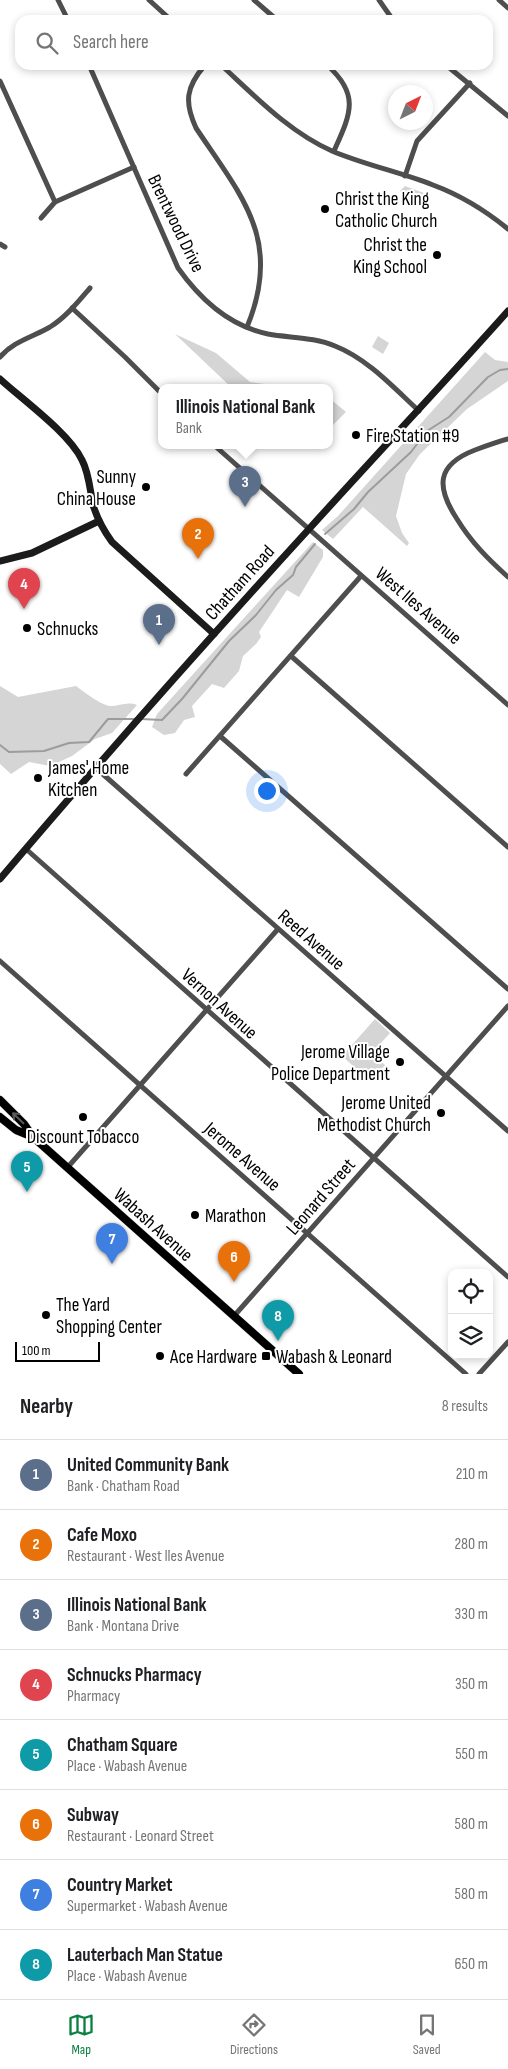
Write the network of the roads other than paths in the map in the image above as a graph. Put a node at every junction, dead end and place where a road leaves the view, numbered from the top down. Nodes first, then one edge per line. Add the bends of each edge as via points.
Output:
1 (58, 0) edge
2 (149, 0) edge
3 (254, 0) edge
4 (379, 0) edge
5 (499, 0) edge
6 (508, 8) edge
7 (66, 15) edge
8 (166, 15) edge
9 (271, 15) edge
10 (390, 15) edge
11 (90, 70) edge
12 (202, 70) edge
13 (226, 70) edge
14 (332, 70) edge
15 (453, 70) edge
16 (0, 81) edge
17 (470, 82) junction
18 (508, 116) edge
19 (334, 152) junction
20 (134, 168) junction
21 (405, 176) junction
22 (55, 202) junction
23 (41, 218) dead end
24 (508, 229) edge
25 (90, 288) dead end
26 (72, 308) junction
27 (508, 311) edge
28 (248, 327) junction
29 (0, 357) edge
30 (0, 379) edge
31 (158, 390) edge
32 (419, 411) junction
33 (508, 439) edge
34 (218, 449) edge
35 (100, 521) junction
36 (309, 529) junction
37 (0, 561) edge
38 (361, 576) junction
39 (508, 577) edge
40 (214, 634) junction
41 (291, 656) junction
42 (508, 705) edge
43 (220, 736) junction
44 (97, 769) junction
45 (186, 774) dead end
46 (508, 847) edge
47 (26, 849) junction
48 (0, 879) edge
49 (278, 930) junction
50 (0, 961) edge
51 (508, 989) edge
52 (508, 1006) edge
53 (206, 1010) junction
54 (446, 1076) junction
55 (140, 1085) junction
56 (0, 1100) edge
57 (0, 1117) edge
58 (508, 1131) edge
59 (33, 1137) junction
60 (374, 1158) junction
61 (67, 1168) junction
62 (307, 1234) junction
63 (508, 1277) edge
64 (234, 1316) junction
65 (508, 1342) edge
66 (299, 1374) edge
67 (466, 1374) edge
68 (480, 1374) edge

1 - 7 street
2 - 8 street
3 - 9 street
4 - 10 street
5 - 6 street
11 - 20 street, Brentwood Drive
12 - 28 street via 191,86 190,115 248,207 261,250 259,290
13 - 19 street via 277,116
14 - 19 street via 342,79 350,102 348,119
15 - 17 street
16 - 22 street
17 - 18 street
17 - 21 street via 417,141
19 - 21 street
20 - 22 street
20 - 28 street, Brentwood Drive via 178,268 212,307
21 - 24 street via 461,198
22 - 23 street
25 - 26 street
26 - 29 street via 58,322 19,341
26 - 31 street
27 - 32 main road, Chatham Road
28 - 32 street, Brentwood Drive via 267,334 310,339 335,346 366,364
30 - 35 main road via 75,448 83,462
32 - 36 main road, Chatham Road
33 - 39 street via 454,461 444,473 442,486 446,500 472,542
34 - 36 street, West Iles Avenue
35 - 37 main road via 32,553
35 - 40 main road via 104,532 119,550
36 - 38 street, West Iles Avenue
36 - 40 main road, Chatham Road
38 - 41 street
38 - 42 street, West Iles Avenue
40 - 44 main road, Chatham Road
41 - 43 street
41 - 46 street
43 - 45 street
43 - 51 street
44 - 47 main road, Chatham Road
44 - 49 street, Reed Avenue
47 - 48 main road, Chatham Road
47 - 53 street, Vernon Avenue
49 - 53 street
49 - 54 street, Reed Avenue
50 - 55 street, Jerome Avenue
52 - 54 street, Leonard Street
53 - 55 street
53 - 60 street, Vernon Avenue
54 - 58 street, Reed Avenue
54 - 60 street, Leonard Street
55 - 61 street
55 - 62 street, Jerome Avenue
59 -> 56 main road, Wabash Avenue
57 - 59 main road, Wabash Avenue via 16,1130
59 - 61 main road, Wabash Avenue
60 - 62 street, Leonard Street
60 - 63 street, Vernon Avenue
61 - 64 main road, Wabash Avenue
62 - 64 street, Leonard Street
62 - 67 street, Jerome Avenue
64 - 66 main road, Wabash Avenue
65 - 68 street

